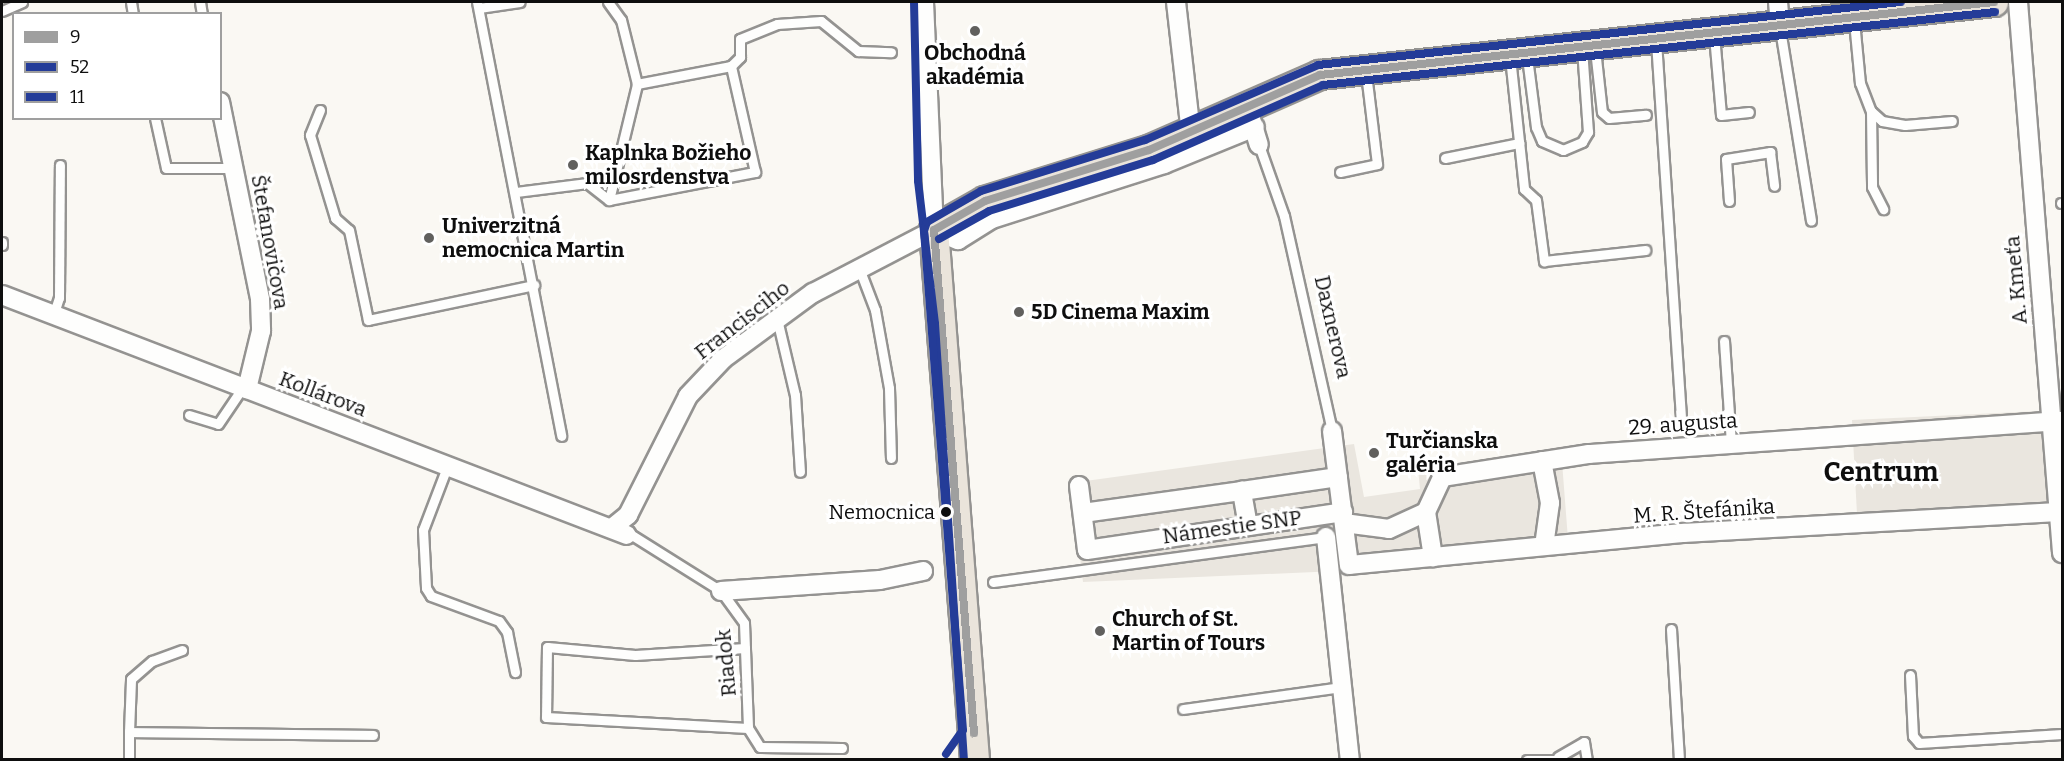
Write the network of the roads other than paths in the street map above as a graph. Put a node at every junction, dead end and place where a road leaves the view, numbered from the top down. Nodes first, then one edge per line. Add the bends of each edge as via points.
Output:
1 (22, 2) edge
2 (520, 2) edge
3 (608, 2) edge
4 (924, 2) edge
5 (1176, 2) edge
6 (1994, 2) edge
7 (478, 5) edge
8 (1902, 8) edge
9 (2018, 10) edge
10 (2, 11) edge
11 (1779, 14) edge
12 (1854, 19) junction
13 (1713, 33) junction
14 (1656, 38) junction
15 (1588, 45) junction
16 (891, 52) dead end
17 (1518, 52) junction
18 (731, 66) junction
19 (1365, 67) junction
20 (637, 84) junction
21 (321, 110) dead end
22 (222, 111) edge
23 (1871, 111) junction
24 (1749, 112) dead end
25 (1721, 115) junction
26 (1250, 116) junction
27 (1646, 116) dead end
28 (154, 120) edge
29 (1952, 121) dead end
30 (1722, 126) dead end
31 (1191, 133) junction
32 (1519, 143) junction
33 (1259, 146) joint
34 (1445, 158) dead end
35 (60, 165) dead end
36 (234, 168) junction
37 (1340, 172) dead end
38 (1774, 186) dead end
39 (516, 192) junction
40 (609, 200) junction
41 (1729, 201) dead end
42 (1883, 209) dead end
43 (1811, 221) dead end
44 (934, 231) junction
45 (1645, 250) dead end
46 (859, 268) junction
47 (534, 285) junction
48 (2, 295) edge
49 (52, 316) junction
50 (777, 319) junction
51 (1724, 341) dead end
52 (245, 388) junction
53 (189, 415) dead end
54 (1681, 419) dead end
55 (2058, 421) edge
56 (1332, 431) joint
57 (561, 436) dead end
58 (1731, 443) junction
59 (891, 458) dead end
60 (1542, 462) junction
61 (447, 467) junction
62 (800, 472) dead end
63 (1338, 477) junction
64 (1079, 486) dead end
65 (1242, 491) junction
66 (1426, 512) junction
67 (2062, 512) edge
68 (1083, 513) junction
69 (1344, 518) junction
70 (1248, 526) junction
71 (620, 532) junction
72 (1326, 537) joint
73 (1544, 546) junction
74 (2062, 546) edge
75 (1434, 557) junction
76 (1348, 565) joint
77 (923, 571) dead end
78 (993, 582) dead end
79 (721, 591) junction
80 (1671, 628) dead end
81 (745, 648) junction
82 (182, 650) dead end
83 (515, 672) dead end
84 (1910, 675) dead end
85 (1342, 687) junction
86 (1183, 709) dead end
87 (748, 728) junction
88 (129, 732) junction
89 (2062, 734) edge
90 (374, 735) dead end
91 (842, 748) dead end
92 (982, 752) edge
93 (1558, 758) edge
94 (129, 759) edge
95 (954, 759) edge
96 (1350, 759) edge
97 (1527, 759) edge
98 (1587, 759) edge
99 (1679, 759) edge

1 - 10 lane
2 - 7 lane
3 - 20 lane via 621,20
4 - 44 street
5 - 31 street
6 - 8 main road
7 - 39 lane
8 - 12 main road
9 - 55 street, A. Kmeťa
11 - 12 main road
11 - 13 main road
11 - 43 lane
12 - 23 lane via 1860,83
13 - 14 main road
13 - 25 lane
14 - 15 main road
14 - 54 lane
15 - 17 main road
15 - 17 lane via 1588,132 1582,142 1563,150 1542,141
15 - 27 lane via 1602,112 1609,118
16 - 18 lane via 858,51 821,21 777,24 740,39 740,57
17 - 19 main road
17 - 32 lane
18 - 20 lane
18 - 40 lane via 755,172
19 - 26 main road via 1299,80
19 - 37 lane via 1377,164
20 - 40 lane
21 - 47 lane via 310,135 335,218 349,231 368,320
22 - 36 street, Štefanovičova
23 - 29 lane via 1882,121 1905,125
23 - 42 lane via 1872,187
24 - 25 lane
25 - 30 lane
26 - 31 main road
26 - 33 street, Daxnerova
26 - 44 street via 1164,164 992,219 958,240
28 - 36 lane via 166,168
31 - 44 main road via 985,201
32 - 34 lane
32 - 45 lane via 1524,189 1536,200 1544,261
33 - 56 lane, Daxnerova via 1284,216
35 - 49 lane via 59,298
36 - 52 street, Štefanovičova via 260,299 261,331
38 - 41 lane via 1770,152 1725,154
39 - 40 lane via 587,183
39 - 47 lane
44 - 46 street, Francisciho
44 - 92 main road
46 - 50 street, Francisciho
46 - 59 lane via 875,310 887,377
47 - 57 lane
48 - 49 street, Kollárova
49 - 52 street, Kollárova
50 - 62 lane via 795,395
50 - 71 street, Francisciho via 723,359 688,396
51 - 58 lane
52 - 53 lane via 218,424
52 - 61 street, Kollárova
55 - 58 street, 29. augusta
55 - 67 street, A. Kmeťa
56 - 63 street, Daxnerova
58 - 60 street, 29. augusta
60 - 66 street, 29. augusta via 1442,477
60 - 73 street via 1550,503
61 - 71 street, Kollárova
61 - 83 lane via 423,530 426,588 431,596 499,621 507,632
63 - 65 street
63 - 69 street, Daxnerova
64 - 68 street
65 - 68 street
65 - 70 street
66 - 69 street via 1389,529
66 - 75 street
67 - 73 street, M. R. Štefánika
67 - 74 street, A. Kmeťa
68 - 70 street via 1087,550
69 - 70 street
69 - 76 street, Daxnerova
71 - 79 lane, Riadok
72 - 78 lane, Námestie SNP
72 - 85 street, Námestie SNP
73 - 75 street, M. R. Štefánika
75 - 76 street, M. R. Štefánika
77 - 79 street via 880,580
79 - 81 lane, Riadok via 744,623
80 - 99 lane
81 - 87 lane, Riadok
81 - 87 lane via 635,655 547,647 546,717
82 - 88 lane via 152,661 131,680
84 - 89 lane via 1913,736 1919,743
85 - 86 lane
85 - 96 street, Námestie SNP
87 - 91 lane via 760,747
88 - 90 lane
88 - 94 lane
92 - 95 main road
93 - 97 lane
93 - 98 lane via 1584,742

